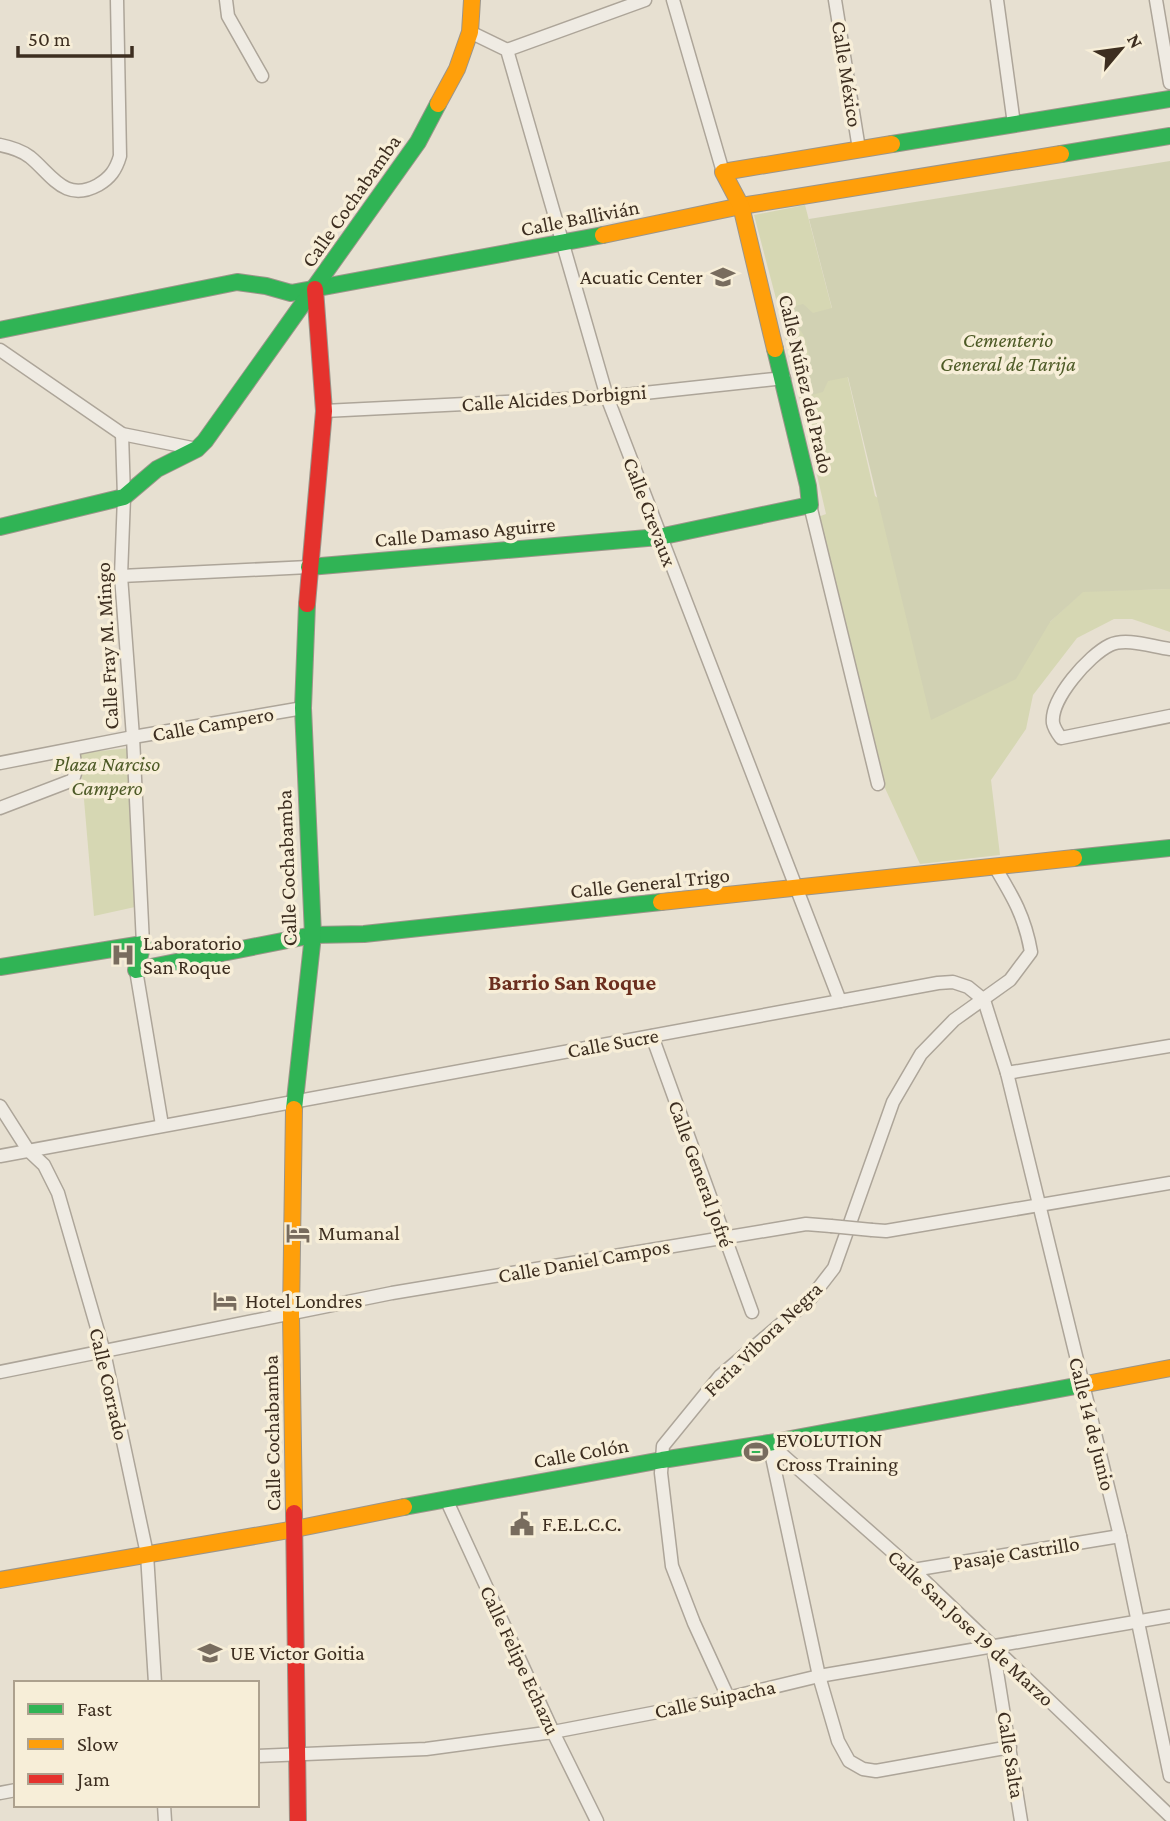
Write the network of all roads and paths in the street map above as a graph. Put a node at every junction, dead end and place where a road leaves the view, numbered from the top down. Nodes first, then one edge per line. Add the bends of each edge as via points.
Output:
1 (117, 0) edge
2 (226, 0) edge
3 (472, 0) edge
4 (645, 0) edge
5 (673, 0) edge
6 (835, 0) edge
7 (997, 0) edge
8 (1156, 0) edge
9 (470, 32) junction
10 (507, 50) junction
11 (262, 76) dead end
12 (1170, 83) edge
13 (1170, 99) edge
14 (1014, 124) junction
15 (1170, 136) edge
16 (0, 145) edge
17 (859, 149) junction
18 (723, 172) junction
19 (741, 206) junction
20 (562, 244) junction
21 (315, 289) junction
22 (0, 330) edge
23 (0, 350) edge
24 (784, 379) junction
25 (607, 397) junction
26 (324, 411) junction
27 (122, 434) junction
28 (197, 449) junction
29 (124, 497) junction
30 (810, 505) junction
31 (0, 527) edge
32 (659, 537) junction
33 (309, 567) junction
34 (121, 576) junction
35 (1170, 649) edge
36 (303, 708) junction
37 (1170, 716) edge
38 (134, 737) junction
39 (73, 750) junction
40 (0, 764) edge
41 (878, 784) dead end
42 (0, 808) edge
43 (1170, 848) edge
44 (995, 867) junction
45 (796, 888) junction
46 (313, 935) junction
47 (143, 944) junction
48 (0, 967) edge
49 (136, 970) junction
50 (984, 1000) junction
51 (841, 1001) junction
52 (652, 1036) junction
53 (1170, 1046) edge
54 (1007, 1073) junction
55 (294, 1100) junction
56 (0, 1106) edge
57 (162, 1125) junction
58 (28, 1150) junction
59 (0, 1156) edge
60 (1170, 1183) edge
61 (1040, 1206) junction
62 (724, 1238) junction
63 (752, 1311) dead end
64 (291, 1314) junction
65 (104, 1352) junction
66 (1170, 1368) edge
67 (0, 1372) edge
68 (1082, 1385) junction
69 (769, 1443) junction
70 (662, 1460) junction
71 (446, 1499) junction
72 (295, 1529) junction
73 (1120, 1536) junction
74 (147, 1553) junction
75 (912, 1570) junction
76 (0, 1580) edge
77 (1170, 1616) edge
78 (1138, 1621) junction
79 (993, 1647) junction
80 (819, 1676) junction
81 (155, 1681) edge
82 (728, 1697) junction
83 (552, 1731) junction
84 (1010, 1747) junction
85 (296, 1753) junction
86 (259, 1756) edge
87 (1170, 1776) edge
88 (1170, 1816) edge
89 (298, 1821) edge
90 (597, 1821) edge
91 (1021, 1821) edge

1 - 16 street via 120,156 109,178 85,191 70,190 57,184 28,156
2 - 11 street via 228,16
3 - 9 street, Calle Cochabamba
4 - 10 street
5 - 18 street, Calle Núñez del Prado
6 - 17 street, Calle México
7 - 14 street
8 - 12 street
9 - 10 street
9 - 21 street, Calle Cochabamba via 457,69 418,142
10 - 20 street, Calle Crevaux
13 - 14 street
14 - 17 street
15 - 19 street, Calle Ballivián
17 - 18 street
18 - 19 street, Calle Núñez del Prado
19 - 20 street, Calle Ballivián
19 - 24 street, Calle Núñez del Prado
20 - 21 street, Calle Ballivián
20 - 25 street, Calle Crevaux
21 - 22 street, Calle Ballivián via 291,293 237,282
21 - 26 street, Calle Cochabamba
21 - 28 street
23 - 27 street
24 - 25 street, Calle Alcides Dorbigni
24 - 30 street, Calle Núñez del Prado
25 - 26 street, Calle Alcides Dorbigni
25 - 32 street, Calle Crevaux
26 - 33 street, Calle Cochabamba
27 - 28 street
27 - 29 street, Calle Fray M. Mingo
28 - 29 street via 157,469
29 - 31 street
29 - 34 street, Calle Fray M. Mingo
30 - 32 street, Calle Damaso Aguirre
30 - 41 street, Calle Núñez del Prado
32 - 33 street, Calle Damaso Aguirre
32 - 45 street, Calle Crevaux
33 - 34 street, Calle Damaso Aguirre
33 - 36 street, Calle Cochabamba
34 - 38 street, Calle Fray M. Mingo
35 - 37 street via 1123,642 1110,645 1073,678 1058,703 1053,725 1060,738
36 - 38 street, Calle Campero
36 - 46 street, Calle Cochabamba
38 - 39 street, Calle Campero
38 - 47 street, Calle Fray M. Mingo
39 - 40 street, Calle Campero
39 - 42 street via 74,780
43 - 44 street, Calle General Trigo
44 - 45 street, Calle General Trigo
44 - 50 street, Feria Vibora Negra via 1020,908 1031,952 1010,979
45 - 46 street, Calle General Trigo via 364,934
45 - 51 street, Calle Crevaux
46 - 49 street, Calle General Trigo
46 - 55 street, Calle Cochabamba
47 - 48 street
47 - 49 street, Calle Fray M. Mingo
49 - 57 street, Calle Fray M. Mingo
50 - 51 street, Calle Sucre via 953,982
50 - 54 street
50 - 70 street, Feria Vibora Negra via 954,1020 921,1054 893,1102 834,1268 810,1299 720,1376 668,1438
51 - 52 street, Calle Sucre
52 - 55 street, Calle Sucre
52 - 62 street, Calle General Jofré
53 - 54 street
54 - 61 street, Calle 14 de Junio
55 - 57 street, Calle Sucre
55 - 64 street, Calle Cochabamba
56 - 58 street, Calle Corrado
57 - 58 street, Calle Sucre
58 - 59 street, Calle Sucre
58 - 65 street, Calle Corrado via 44,1166 58,1193
60 - 61 street, Calle Daniel Campos
61 - 62 street, Calle Daniel Campos, bridge via 886,1231 806,1224
61 - 68 street, Calle 14 de Junio
62 - 63 street, Calle General Jofré
62 - 64 street, Calle Daniel Campos
64 - 65 street, Calle Daniel Campos
64 - 72 street, Calle Cochabamba
65 - 67 street, Calle Daniel Campos
65 - 74 street, Calle Corrado
66 - 68 street, Calle Colón
68 - 69 street, Calle Colón
68 - 73 street, Calle 14 de Junio
69 - 70 street, Calle Colón
69 - 75 street, Calle San Jose 19 de Marzo
69 - 80 street
70 - 71 street, Calle Colón
70 - 82 street, Feria Vibora Negra via 672,1566
71 - 72 street, Calle Colón
71 - 83 street, Calle Felipe Echazu
72 - 74 street, Calle Colón
72 - 85 street, Calle Cochabamba
73 - 75 street, Pasaje Castrillo
73 - 78 street, Calle 14 de Junio
74 - 76 street, Calle Colón
74 - 81 street, Calle Corrado
75 - 79 street, Calle San Jose 19 de Marzo
77 - 78 street, Calle Suipacha
78 - 79 street, Calle Suipacha
78 - 87 street, Calle 14 de Junio
79 - 80 street, Calle Suipacha
79 - 84 street, Calle Salta
79 - 88 street, Calle San Jose 19 de Marzo
80 - 82 street, Calle Suipacha
80 - 84 street via 838,1741 849,1761 863,1769
82 - 83 street, Calle Suipacha
83 - 85 street, Calle Suipacha via 426,1749
83 - 90 street, Calle Felipe Echazu
84 - 91 street, Calle Salta
85 - 86 street, Calle Suipacha
85 - 89 street, Calle Cochabamba

